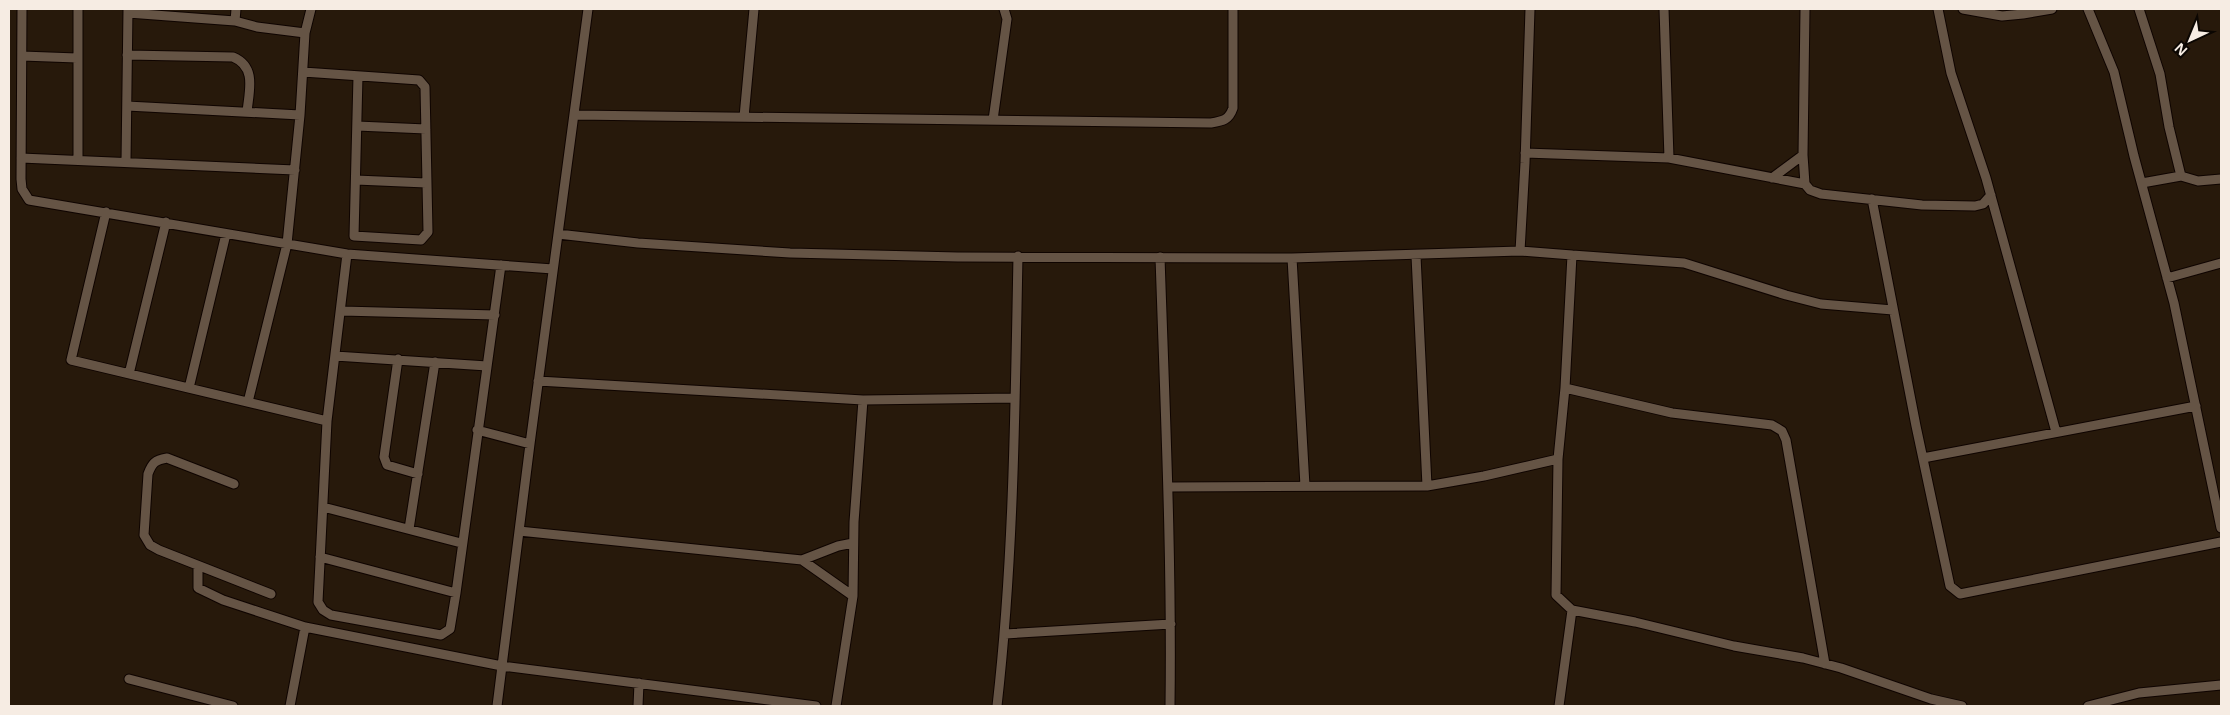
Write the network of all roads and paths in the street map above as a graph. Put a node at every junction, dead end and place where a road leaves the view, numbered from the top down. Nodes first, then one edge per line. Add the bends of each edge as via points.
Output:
1 (22, 9) edge
2 (78, 9) edge
3 (236, 9) edge
4 (311, 9) edge
5 (588, 9) edge
6 (754, 9) edge
7 (1004, 9) edge
8 (1233, 9) edge
9 (1530, 9) edge
10 (1664, 9) edge
11 (1806, 9) edge
12 (1938, 9) edge
13 (1963, 9) edge
14 (2052, 9) edge
15 (2088, 9) edge
16 (2139, 9) edge
17 (128, 11) edge
18 (182, 12) edge
19 (235, 21) junction
20 (305, 33) junction
21 (127, 55) junction
22 (22, 56) junction
23 (77, 58) junction
24 (303, 72) junction
25 (358, 76) junction
26 (127, 106) junction
27 (246, 112) junction
28 (300, 115) junction
29 (574, 115) junction
30 (744, 117) junction
31 (993, 120) junction
32 (358, 126) junction
33 (426, 129) junction
34 (1525, 154) junction
35 (1803, 155) junction
36 (21, 158) junction
37 (1669, 158) junction
38 (78, 159) junction
39 (126, 161) junction
40 (295, 170) junction
41 (2181, 176) junction
42 (1772, 178) junction
43 (2221, 179) edge
44 (356, 180) junction
45 (2142, 183) junction
46 (426, 184) junction
47 (1806, 184) junction
48 (1991, 196) junction
49 (1872, 199) junction
50 (106, 212) junction
51 (166, 222) junction
52 (226, 234) junction
53 (558, 234) junction
54 (288, 244) junction
55 (1520, 251) junction
56 (347, 254) junction
57 (1572, 255) junction
58 (1018, 256) junction
59 (1416, 256) junction
60 (1160, 258) junction
61 (1292, 258) junction
62 (2221, 263) edge
63 (501, 265) junction
64 (553, 269) junction
65 (2167, 278) junction
66 (1893, 310) junction
67 (342, 311) junction
68 (494, 315) junction
69 (334, 356) junction
70 (398, 359) junction
71 (435, 362) junction
72 (487, 366) junction
73 (129, 374) junction
74 (538, 381) junction
75 (189, 388) junction
76 (1565, 388) junction
77 (1015, 398) junction
78 (863, 400) junction
79 (248, 402) junction
80 (2196, 406) junction
81 (327, 421) junction
82 (477, 430) junction
83 (2056, 432) junction
84 (530, 444) junction
85 (1923, 458) junction
86 (1558, 459) junction
87 (418, 474) junction
88 (234, 484) dead end
89 (1305, 486) junction
90 (1427, 486) junction
91 (1168, 487) junction
92 (323, 507) junction
93 (2221, 528) edge
94 (409, 529) junction
95 (519, 531) junction
96 (461, 542) junction
97 (2221, 542) edge
98 (853, 544) junction
99 (320, 557) junction
100 (802, 560) junction
101 (198, 566) junction
102 (456, 593) junction
103 (271, 594) dead end
104 (853, 596) junction
105 (1572, 610) junction
106 (1171, 624) junction
107 (305, 627) junction
108 (1005, 634) junction
109 (1824, 664) junction
110 (502, 666) junction
111 (129, 679) dead end
112 (639, 683) junction
113 (2221, 685) edge
114 (234, 706) edge
115 (290, 706) edge
116 (498, 706) edge
117 (638, 706) edge
118 (816, 706) edge
119 (836, 706) edge
120 (997, 706) edge
121 (1170, 706) edge
122 (1559, 706) edge
123 (1962, 706) edge
124 (2088, 706) edge

1 - 22 street
2 - 23 street
3 - 19 street
4 - 20 street
5 - 29 street
6 - 30 street
7 - 31 street via 1007,19
8 - 31 street via 1233,108 1225,120 1211,123
9 - 34 street
10 - 37 street
11 - 35 street
12 - 48 street via 1951,73
13 - 14 street via 2002,16
15 - 45 street via 2114,72
16 - 41 street via 2160,74
17 - 18 street
17 - 21 street
18 - 19 street
19 - 20 street
20 - 24 street
21 - 26 street
21 - 27 street via 233,57 241,60 250,78
22 - 23 street
22 - 36 street
23 - 38 street
24 - 25 street
24 - 28 street
25 - 32 street
25 - 33 street via 419,80 423,83
26 - 27 street
26 - 39 street
27 - 28 street
28 - 40 street
29 - 30 street
29 - 53 street
30 - 31 street
32 - 33 street
32 - 44 street
33 - 46 street
34 - 37 street
34 - 55 street
35 - 42 street
35 - 47 street
36 - 38 street
36 - 50 street via 22,189 27,199
37 - 42 street
38 - 39 street
39 - 40 street
40 - 54 street
41 - 43 street via 2198,181
41 - 45 street
42 - 47 street
44 - 46 street
44 - 46 street via 354,236 421,240 428,232
45 - 65 street
47 - 49 street via 1810,190 1821,194
48 - 49 street via 1983,204 1975,206 1922,205
48 - 83 street
49 - 66 street
50 - 51 street
50 - 73 street via 71,360
51 - 52 street
51 - 73 street
52 - 54 street
52 - 75 street
53 - 58 street via 790,253
53 - 64 street
54 - 56 street
54 - 79 street
55 - 57 street
55 - 59 street
56 - 63 street
56 - 67 street
57 - 66 street via 1684,263 1821,304
57 - 76 street
58 - 60 street
58 - 77 street
59 - 61 street
59 - 90 street
60 - 61 street
60 - 91 street
61 - 89 street
62 - 65 street
63 - 64 street
63 - 68 street
64 - 74 street
65 - 80 street
66 - 85 street
67 - 68 street
67 - 69 street
68 - 72 street
69 - 70 street
69 - 81 street
70 - 71 street
70 - 87 street via 384,457 387,465
71 - 72 street
71 - 87 street
72 - 82 street
73 - 75 street
74 - 78 street
74 - 84 street
75 - 79 street
76 - 86 street
76 - 109 street via 1672,413 1772,425 1782,431
77 - 78 street
77 - 108 street
78 - 98 street
79 - 81 street
80 - 83 street
80 - 93 street
81 - 92 street
82 - 84 street
82 - 96 street
83 - 85 street
84 - 95 street
85 - 97 street via 1950,586 1960,594
86 - 90 street
86 - 105 street via 1556,595
87 - 94 street
88 - 101 street via 167,458 156,460 151,466 144,535 150,545
89 - 90 street
89 - 91 street
91 - 106 street
92 - 94 street
92 - 99 street
94 - 96 street
95 - 100 street
95 - 110 street
96 - 102 street
98 - 100 street via 838,546
98 - 104 street
99 - 102 street
99 - 102 street via 318,602 330,615 441,636 450,629
100 - 104 street
101 - 103 street
101 - 107 street via 197,584 202,591
104 - 119 street
105 - 109 street
105 - 122 street
106 - 108 street
106 - 121 street
107 - 110 street
107 - 115 street
108 - 120 street
109 - 123 street
110 - 112 street
110 - 116 street
111 - 114 street
112 - 117 street
112 - 118 street
113 - 124 street via 2139,693

